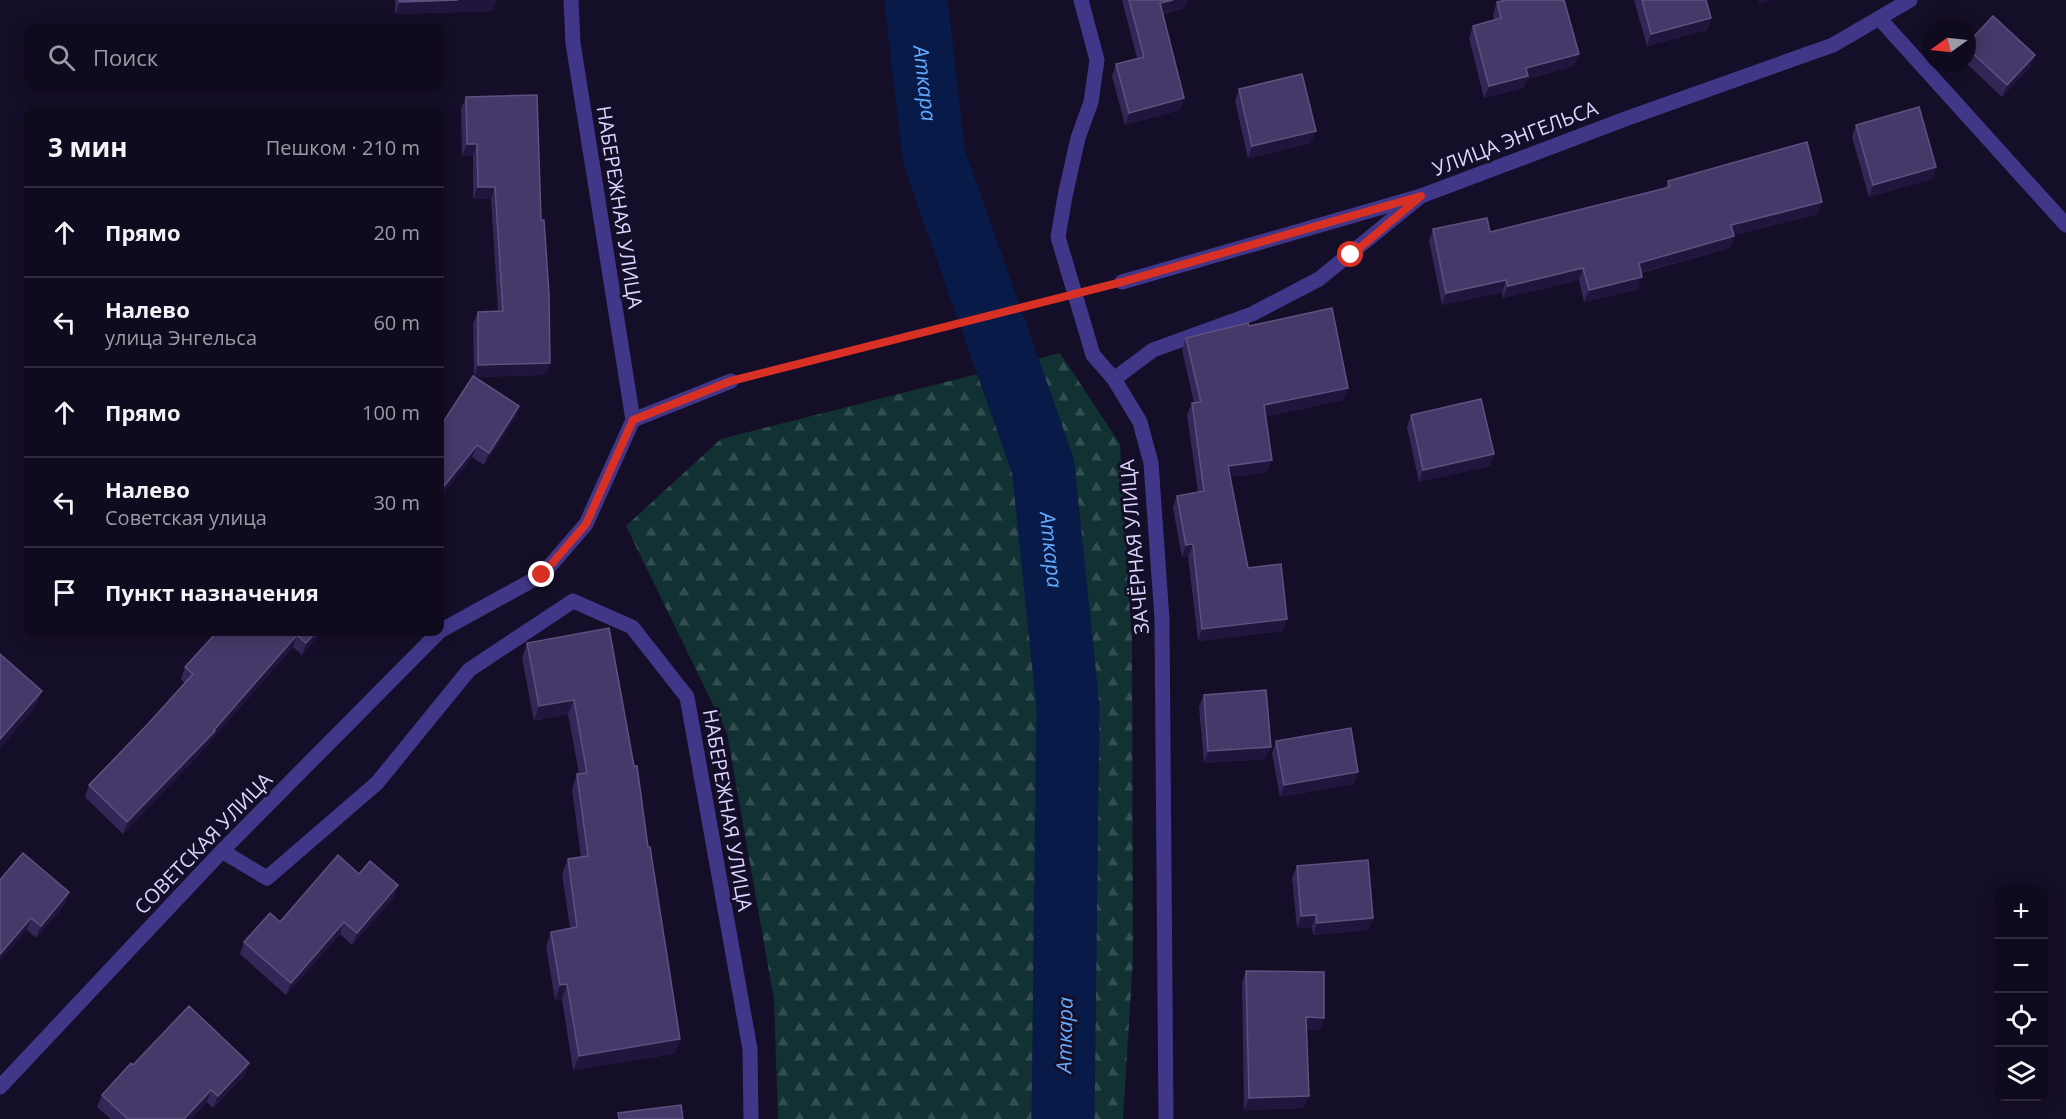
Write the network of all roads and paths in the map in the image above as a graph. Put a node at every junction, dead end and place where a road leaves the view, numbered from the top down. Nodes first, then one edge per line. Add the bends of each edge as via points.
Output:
1 (571, 0) edge
2 (1081, 0) edge
3 (1910, 0) edge
4 (1879, 18) junction
5 (1421, 196) junction
6 (2066, 225) edge
7 (1122, 282) joint
8 (1114, 379) junction
9 (731, 381) joint
10 (633, 420) junction
11 (444, 628) edge
12 (434, 636) edge
13 (222, 851) junction
14 (0, 1087) edge
15 (751, 1119) edge
16 (1166, 1119) edge

1 - 10 street, НАБЕРЕЖНАЯ УЛИЦА via 573,44
2 - 8 street, ЗАЧЁРНАЯ УЛИЦА via 1097,60 1058,237 1093,355
3 - 4 street, УЛИЦА ЭНГЕЛЬСА
4 - 5 street, УЛИЦА ЭНГЕЛЬСА via 1833,45
4 - 6 street
5 - 7 street, УЛИЦА ЭНГЕЛЬСА
5 - 8 street via 1319,279 1252,314 1153,350
7 - 9 path, bridge
8 - 16 street, ЗАЧЁРНАЯ УЛИЦА via 1140,422 1151,463 1162,619
9 - 10 street
10 - 11 street, СОВЕТСКАЯ УЛИЦА via 586,524 542,575
12 - 13 street, СОВЕТСКАЯ УЛИЦА
13 - 14 street, СОВЕТСКАЯ УЛИЦА
13 - 15 street, НАБЕРЕЖНАЯ УЛИЦА via 267,878 377,783 469,670 573,601 632,627 687,697 750,1050

